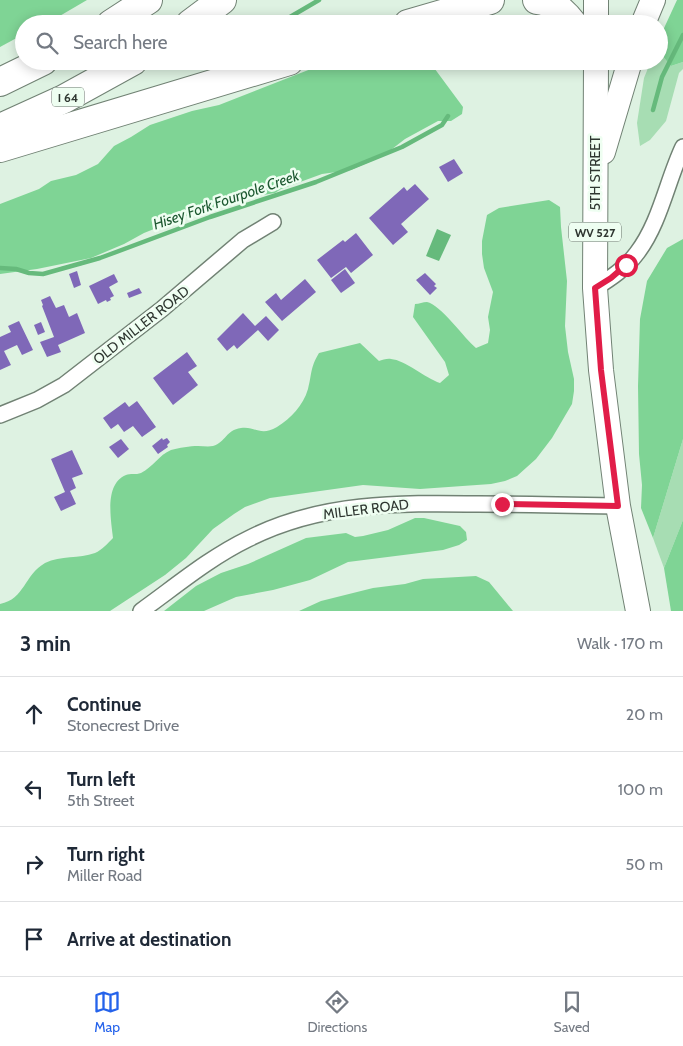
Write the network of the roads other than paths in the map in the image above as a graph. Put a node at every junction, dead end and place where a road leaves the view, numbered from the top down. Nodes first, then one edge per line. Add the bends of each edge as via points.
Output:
1 (148, 0) edge
2 (222, 0) edge
3 (512, 0) edge
4 (537, 0) edge
5 (596, 0) edge
6 (653, 0) edge
7 (483, 2) edge
8 (125, 15) edge
9 (202, 15) edge
10 (439, 15) edge
11 (566, 15) edge
12 (596, 15) edge
13 (647, 15) edge
14 (25, 70) edge
15 (117, 70) edge
16 (259, 70) edge
17 (596, 70) edge
18 (627, 70) edge
19 (0, 82) edge
20 (0, 128) edge
21 (683, 147) edge
22 (0, 148) edge
23 (595, 177) junction
24 (273, 222) dead end
25 (595, 288) junction
26 (0, 415) edge
27 (618, 506) junction
28 (141, 611) edge
29 (638, 611) edge

1 - 8 highway
2 - 9 highway
3 - 7 highway
4 - 11 highway via 554,6
5 - 12 main road
6 - 13 main road
7 - 10 highway
14 - 19 highway
15 - 20 highway, I 64 via 64,99
16 - 22 highway
17 - 23 main road, 5TH STREET / WV 527
18 - 23 main road
21 - 25 street via 644,242 626,265
23 - 25 main road, 5TH STREET / WV 527
24 - 26 street, OLD MILLER ROAD via 236,246 64,385
25 - 27 main road, 5TH STREET / WV 527 via 601,370
27 - 28 street, MILLER ROAD via 407,502 309,516 272,528 227,550
27 - 29 main road, 5TH STREET / WV 527

